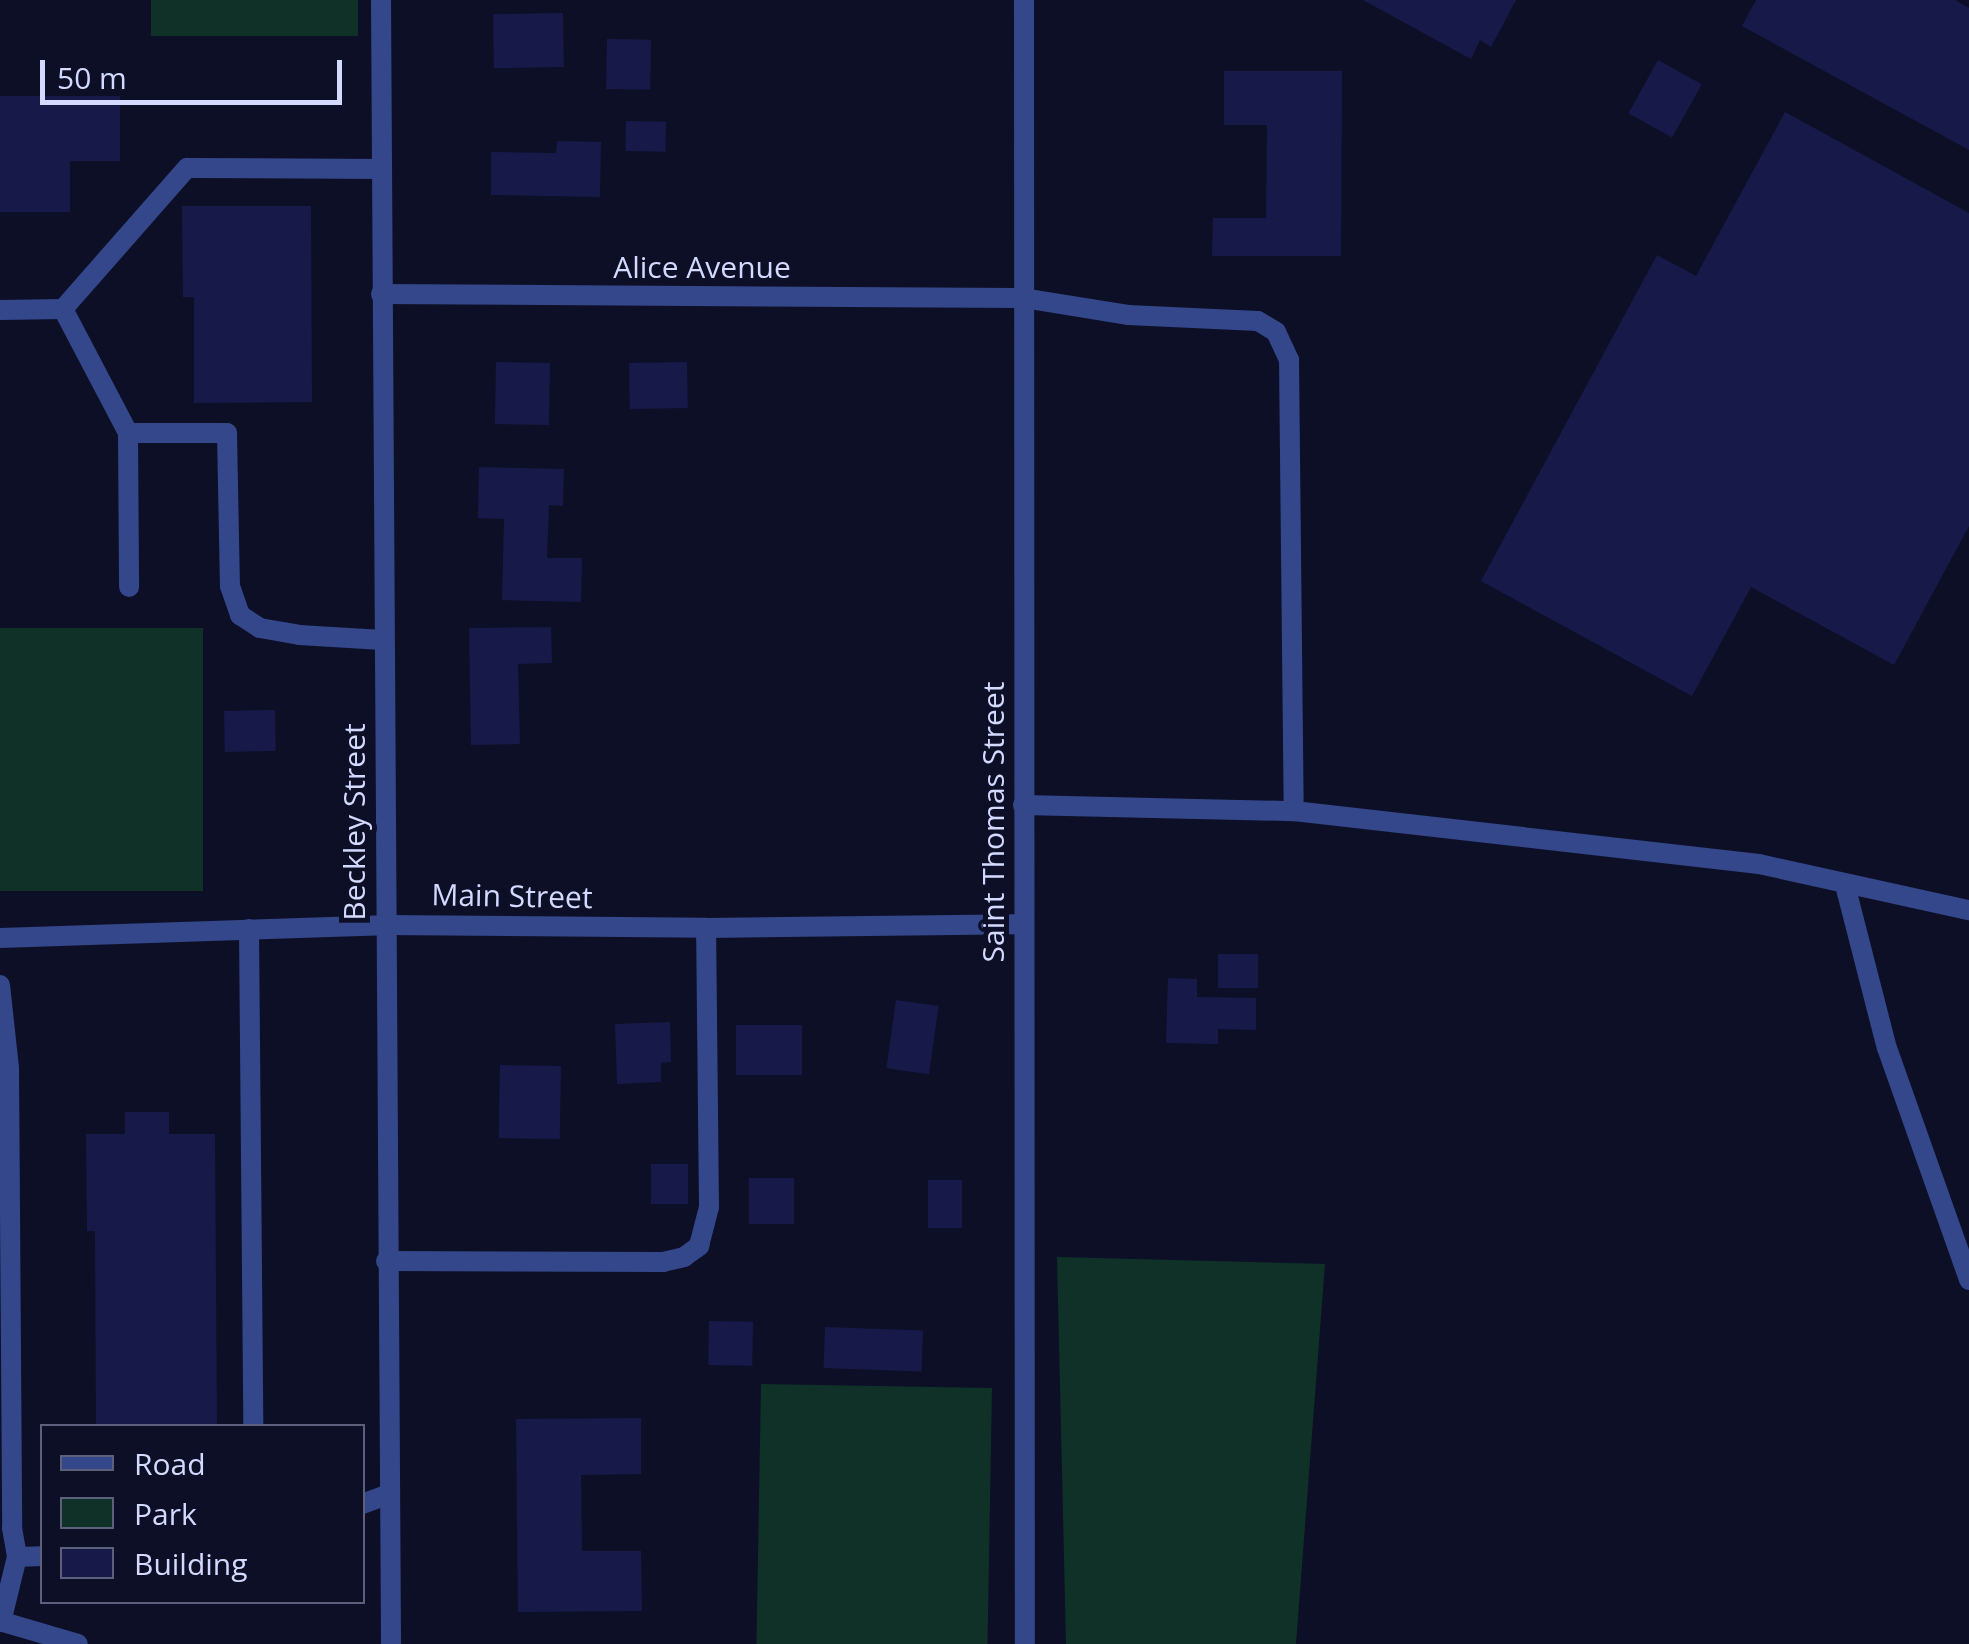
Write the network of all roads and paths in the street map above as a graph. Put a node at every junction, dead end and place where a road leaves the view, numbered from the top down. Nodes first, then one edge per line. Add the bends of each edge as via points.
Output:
1 (381, 0) edge
2 (1024, 0) edge
3 (381, 169) junction
4 (381, 294) junction
5 (1023, 298) junction
6 (63, 309) junction
7 (0, 310) edge
8 (128, 433) junction
9 (129, 587) dead end
10 (383, 640) junction
11 (1023, 805) junction
12 (1294, 811) junction
13 (1845, 885) junction
14 (1969, 910) edge
15 (384, 924) junction
16 (1023, 924) junction
17 (706, 928) junction
18 (249, 929) junction
19 (0, 938) edge
20 (0, 985) edge
21 (386, 1261) junction
22 (1969, 1280) edge
23 (253, 1424) edge
24 (388, 1496) junction
25 (365, 1503) edge
26 (40, 1556) edge
27 (17, 1557) junction
28 (0, 1622) edge
29 (78, 1644) edge
30 (391, 1644) edge
31 (1025, 1644) edge

1 - 3 street, Beckley Street
2 - 5 street, Saint Thomas Street
3 - 4 street, Beckley Street
3 - 6 street via 187,168
4 - 5 street, Alice Avenue
4 - 10 street, Beckley Street
5 - 11 street, Saint Thomas Street
5 - 12 street, Alice Avenue via 1128,314 1258,321 1276,332 1289,360
6 - 7 street
6 - 8 street
8 - 9 street
8 - 10 street via 227,433 230,586 240,615 260,628 299,636
10 - 15 street, Beckley Street
11 - 12 street
11 - 16 street, Saint Thomas Street
12 - 13 street via 1759,864
13 - 14 street
13 - 22 street via 1887,1048
15 - 17 street, Main Street
15 - 18 street, Main Street
15 - 21 street, Beckley Street
16 - 17 street, Main Street
16 - 31 street, Saint Thomas Street
17 - 21 street via 709,1207 699,1246 664,1262
18 - 19 street, Main Street
18 - 23 street
20 - 27 street via 8,1068
21 - 24 street, Beckley Street
24 - 25 street
24 - 30 street, Beckley Street
26 - 27 street
27 - 28 street
28 - 29 street

